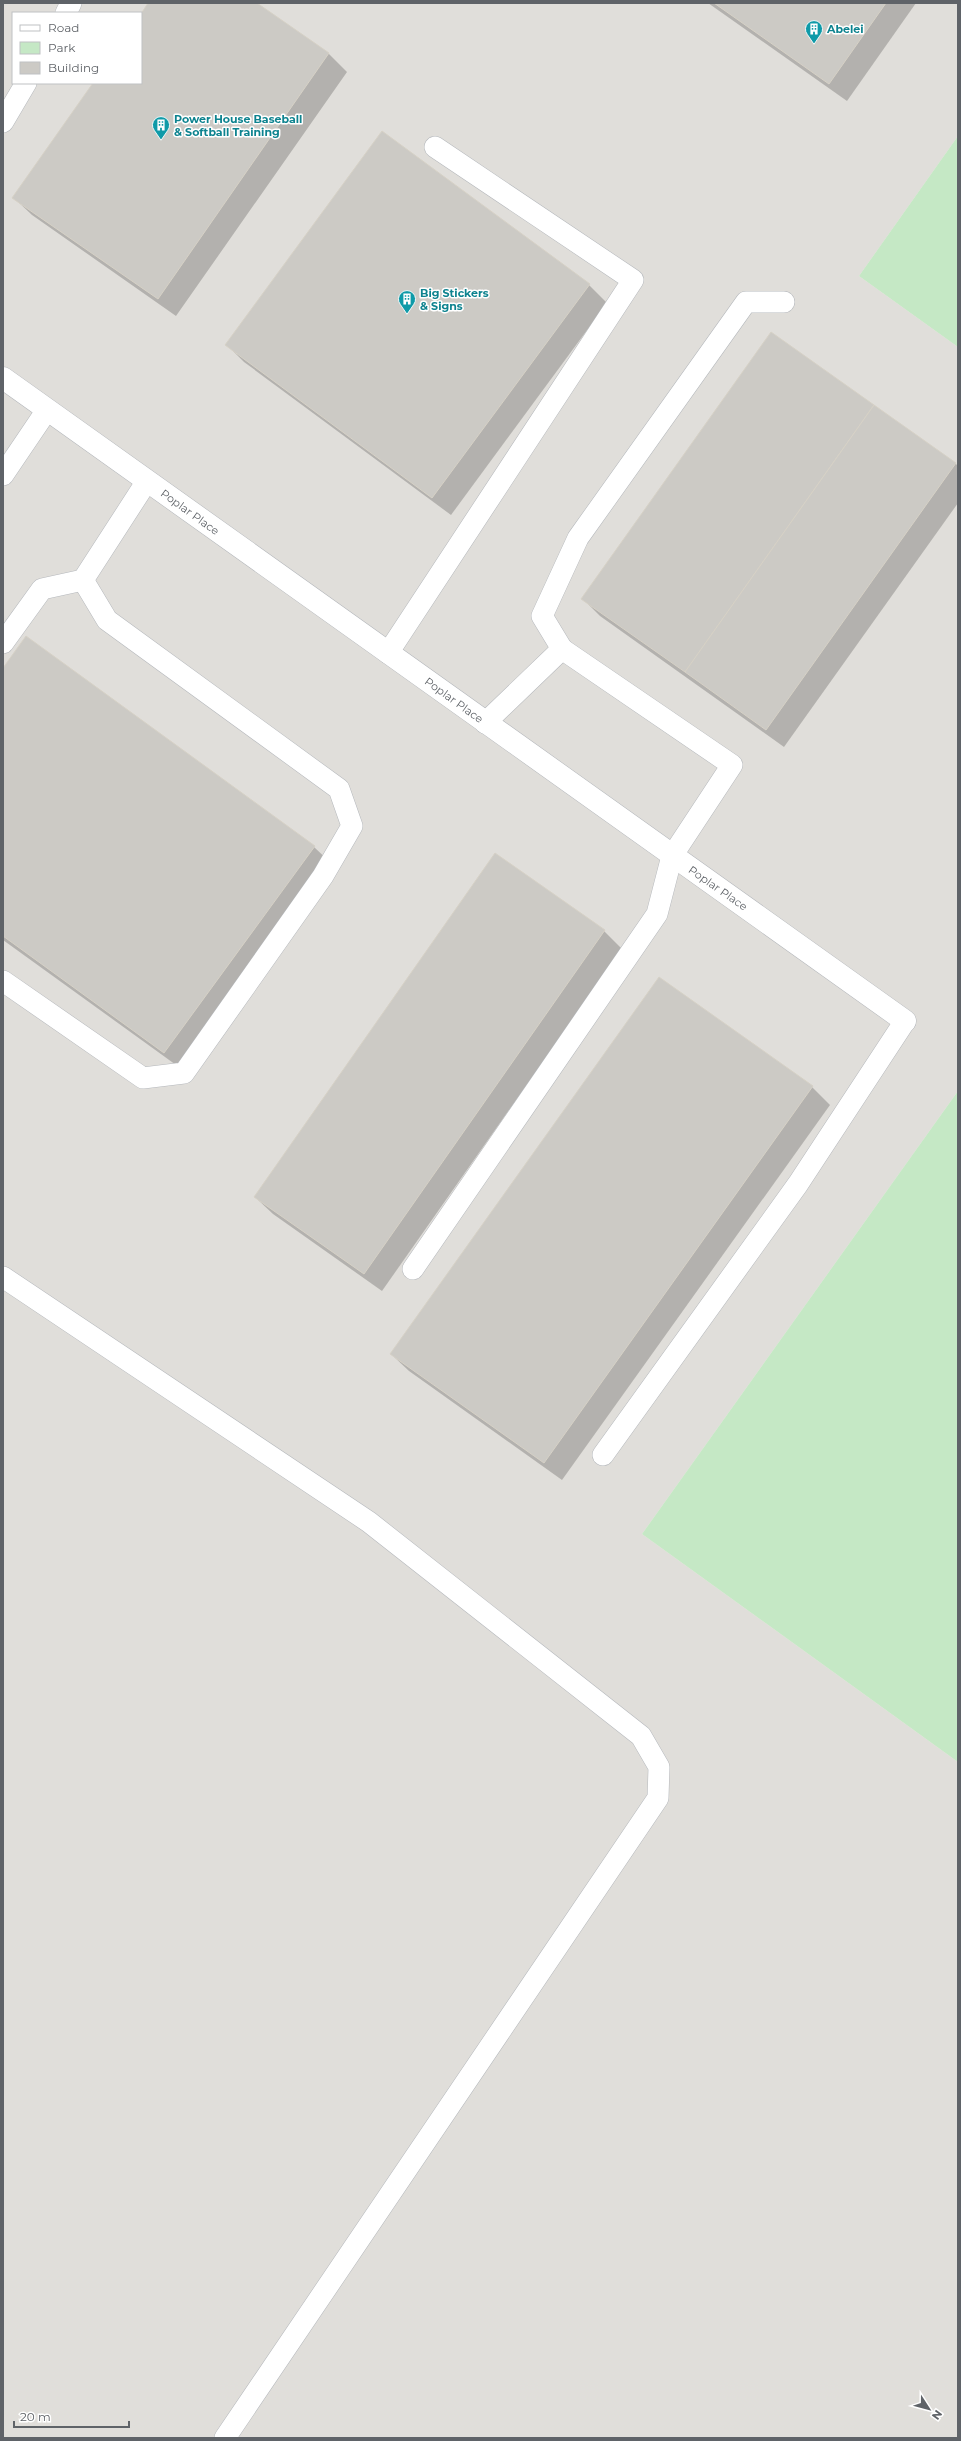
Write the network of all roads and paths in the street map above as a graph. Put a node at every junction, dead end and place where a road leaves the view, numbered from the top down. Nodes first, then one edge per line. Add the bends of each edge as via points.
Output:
1 (71, 3) edge
2 (66, 12) edge
3 (25, 84) edge
4 (3, 122) edge
5 (435, 147) dead end
6 (784, 302) dead end
7 (3, 378) edge
8 (47, 410) junction
9 (3, 475) edge
10 (146, 481) junction
11 (83, 580) junction
12 (3, 643) edge
13 (562, 649) junction
14 (388, 653) junction
15 (485, 723) junction
16 (672, 856) junction
17 (3, 981) edge
18 (905, 1021) joint
19 (413, 1269) dead end
20 (3, 1277) edge
21 (604, 1455) dead end
22 (224, 2438) edge

1 - 2 lane
3 - 4 lane
5 - 14 lane via 633,280
6 - 13 lane via 746,302 578,538 542,616
7 - 8 street, Poplar Place
8 - 9 lane
8 - 10 street, Poplar Place
10 - 11 lane
10 - 14 street, Poplar Place
11 - 12 lane via 42,589
11 - 17 lane via 107,620 338,788 352,826 323,876 184,1073 143,1078
13 - 15 lane
13 - 16 lane via 732,765
14 - 15 street, Poplar Place
15 - 16 street, Poplar Place
16 - 18 street, Poplar Place
16 - 19 lane via 657,914
18 - 21 lane via 798,1184
20 - 22 lane via 369,1522 641,1736 659,1767 658,1798

